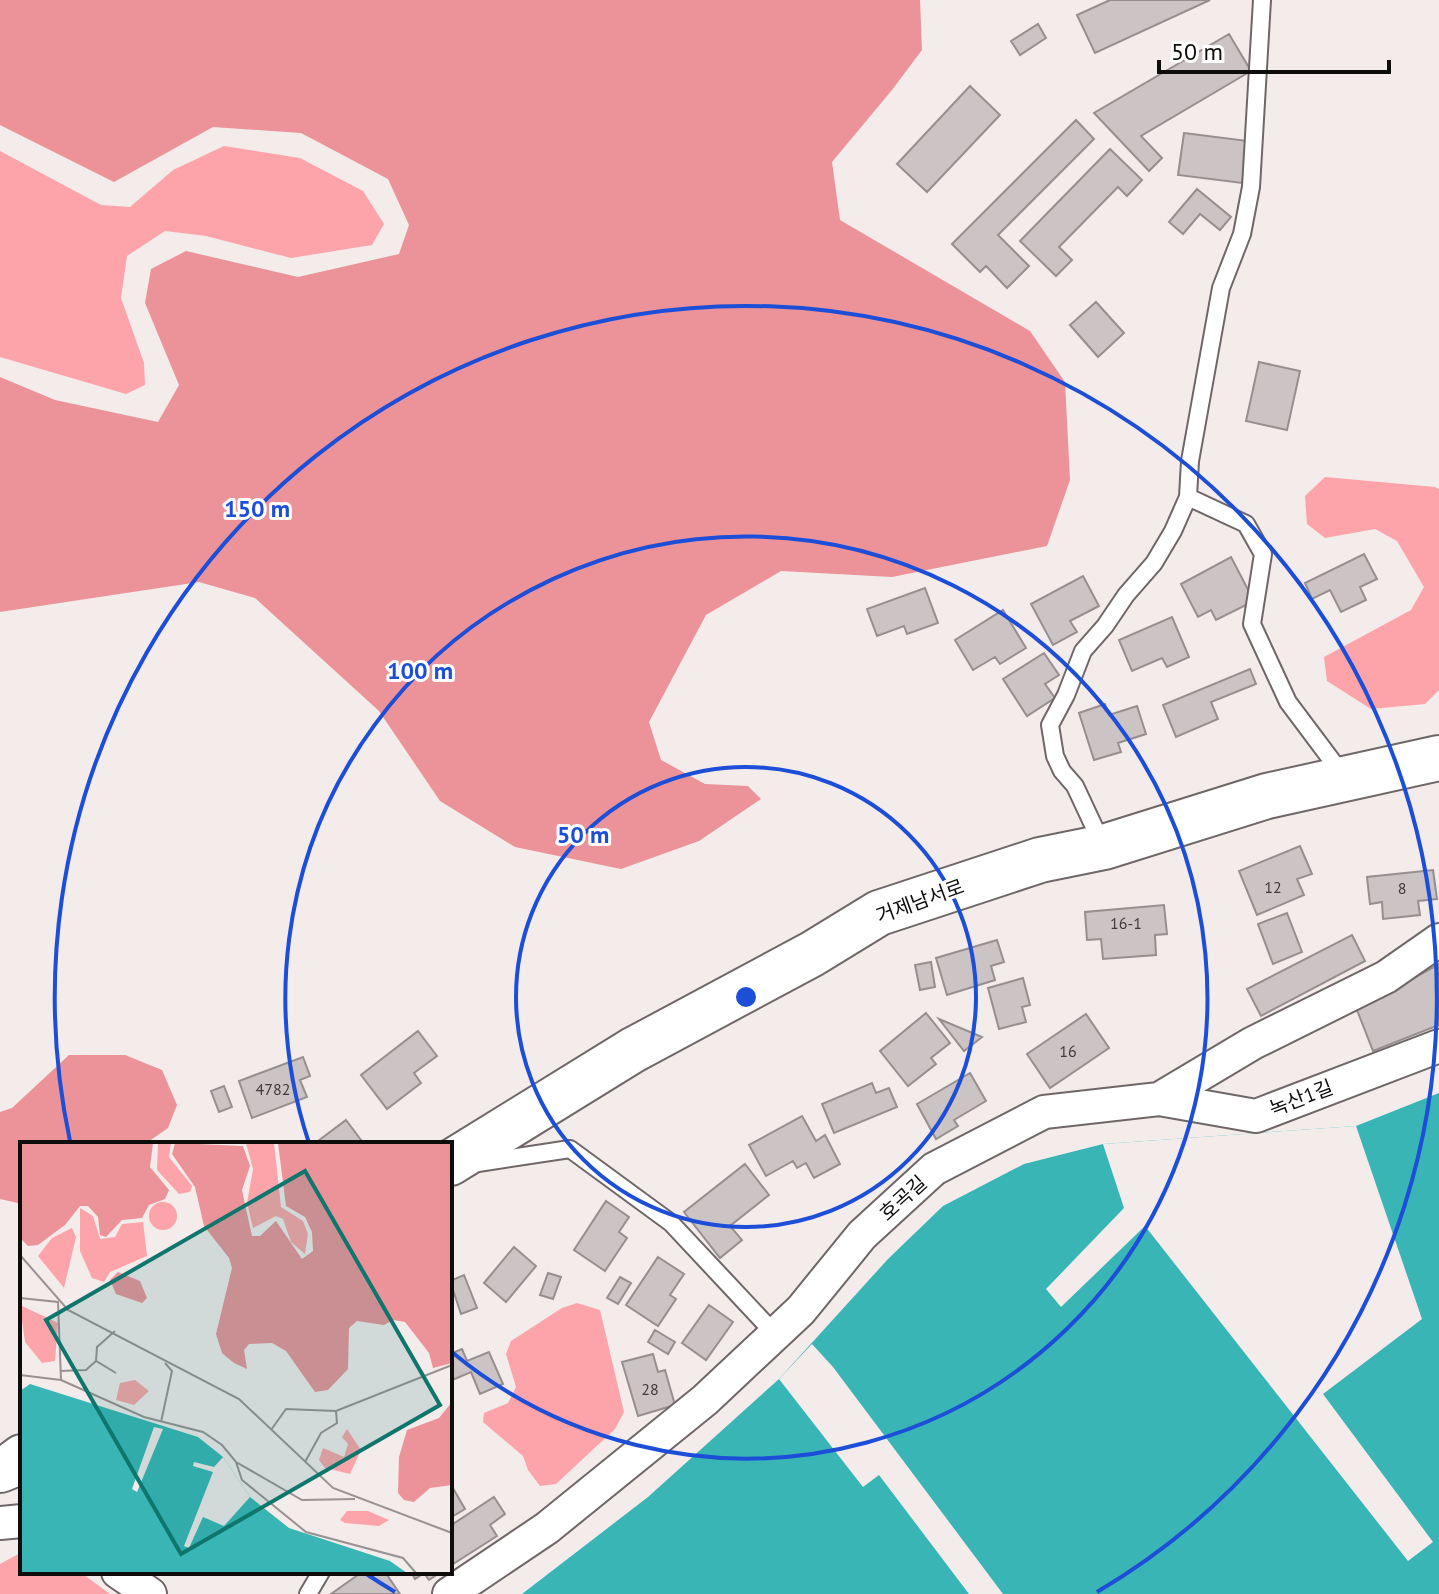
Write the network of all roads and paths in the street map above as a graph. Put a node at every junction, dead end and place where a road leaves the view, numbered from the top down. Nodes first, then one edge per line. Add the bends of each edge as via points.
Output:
1 (1262, 0) edge
2 (1188, 497) junction
3 (1439, 758) edge
4 (1346, 778) junction
5 (1104, 847) junction
6 (1439, 940) edge
7 (1439, 1046) edge
8 (1159, 1099) junction
9 (452, 1164) edge
10 (452, 1165) edge
11 (775, 1334) junction
12 (20, 1458) edge
13 (0, 1470) edge
14 (20, 1521) edge
15 (0, 1523) edge
16 (121, 1574) edge
17 (320, 1574) edge
18 (150, 1594) edge
19 (308, 1594) edge
20 (449, 1594) edge

1 - 2 lane via 1251,187 1242,234 1221,288
2 - 4 lane via 1246,524 1263,554 1252,624 1288,702
2 - 5 lane via 1154,563 1083,651 1050,725 1055,756
3 - 4 main road, 거제남서로
4 - 5 main road, 거제남서로 via 1267,796
5 - 9 main road, 거제남서로 via 1040,860 879,913 633,1050
6 - 8 street, 호곡길 via 1386,977 1253,1043
7 - 8 street, 녹산1길 via 1256,1116
8 - 11 street, 호곡길 via 1044,1112 934,1169 862,1235
10 - 11 lane via 570,1149 671,1223
11 - 20 street, 호곡길 via 705,1400 547,1528
12 - 13 main road
14 - 15 street
16 - 18 street
17 - 19 lane

